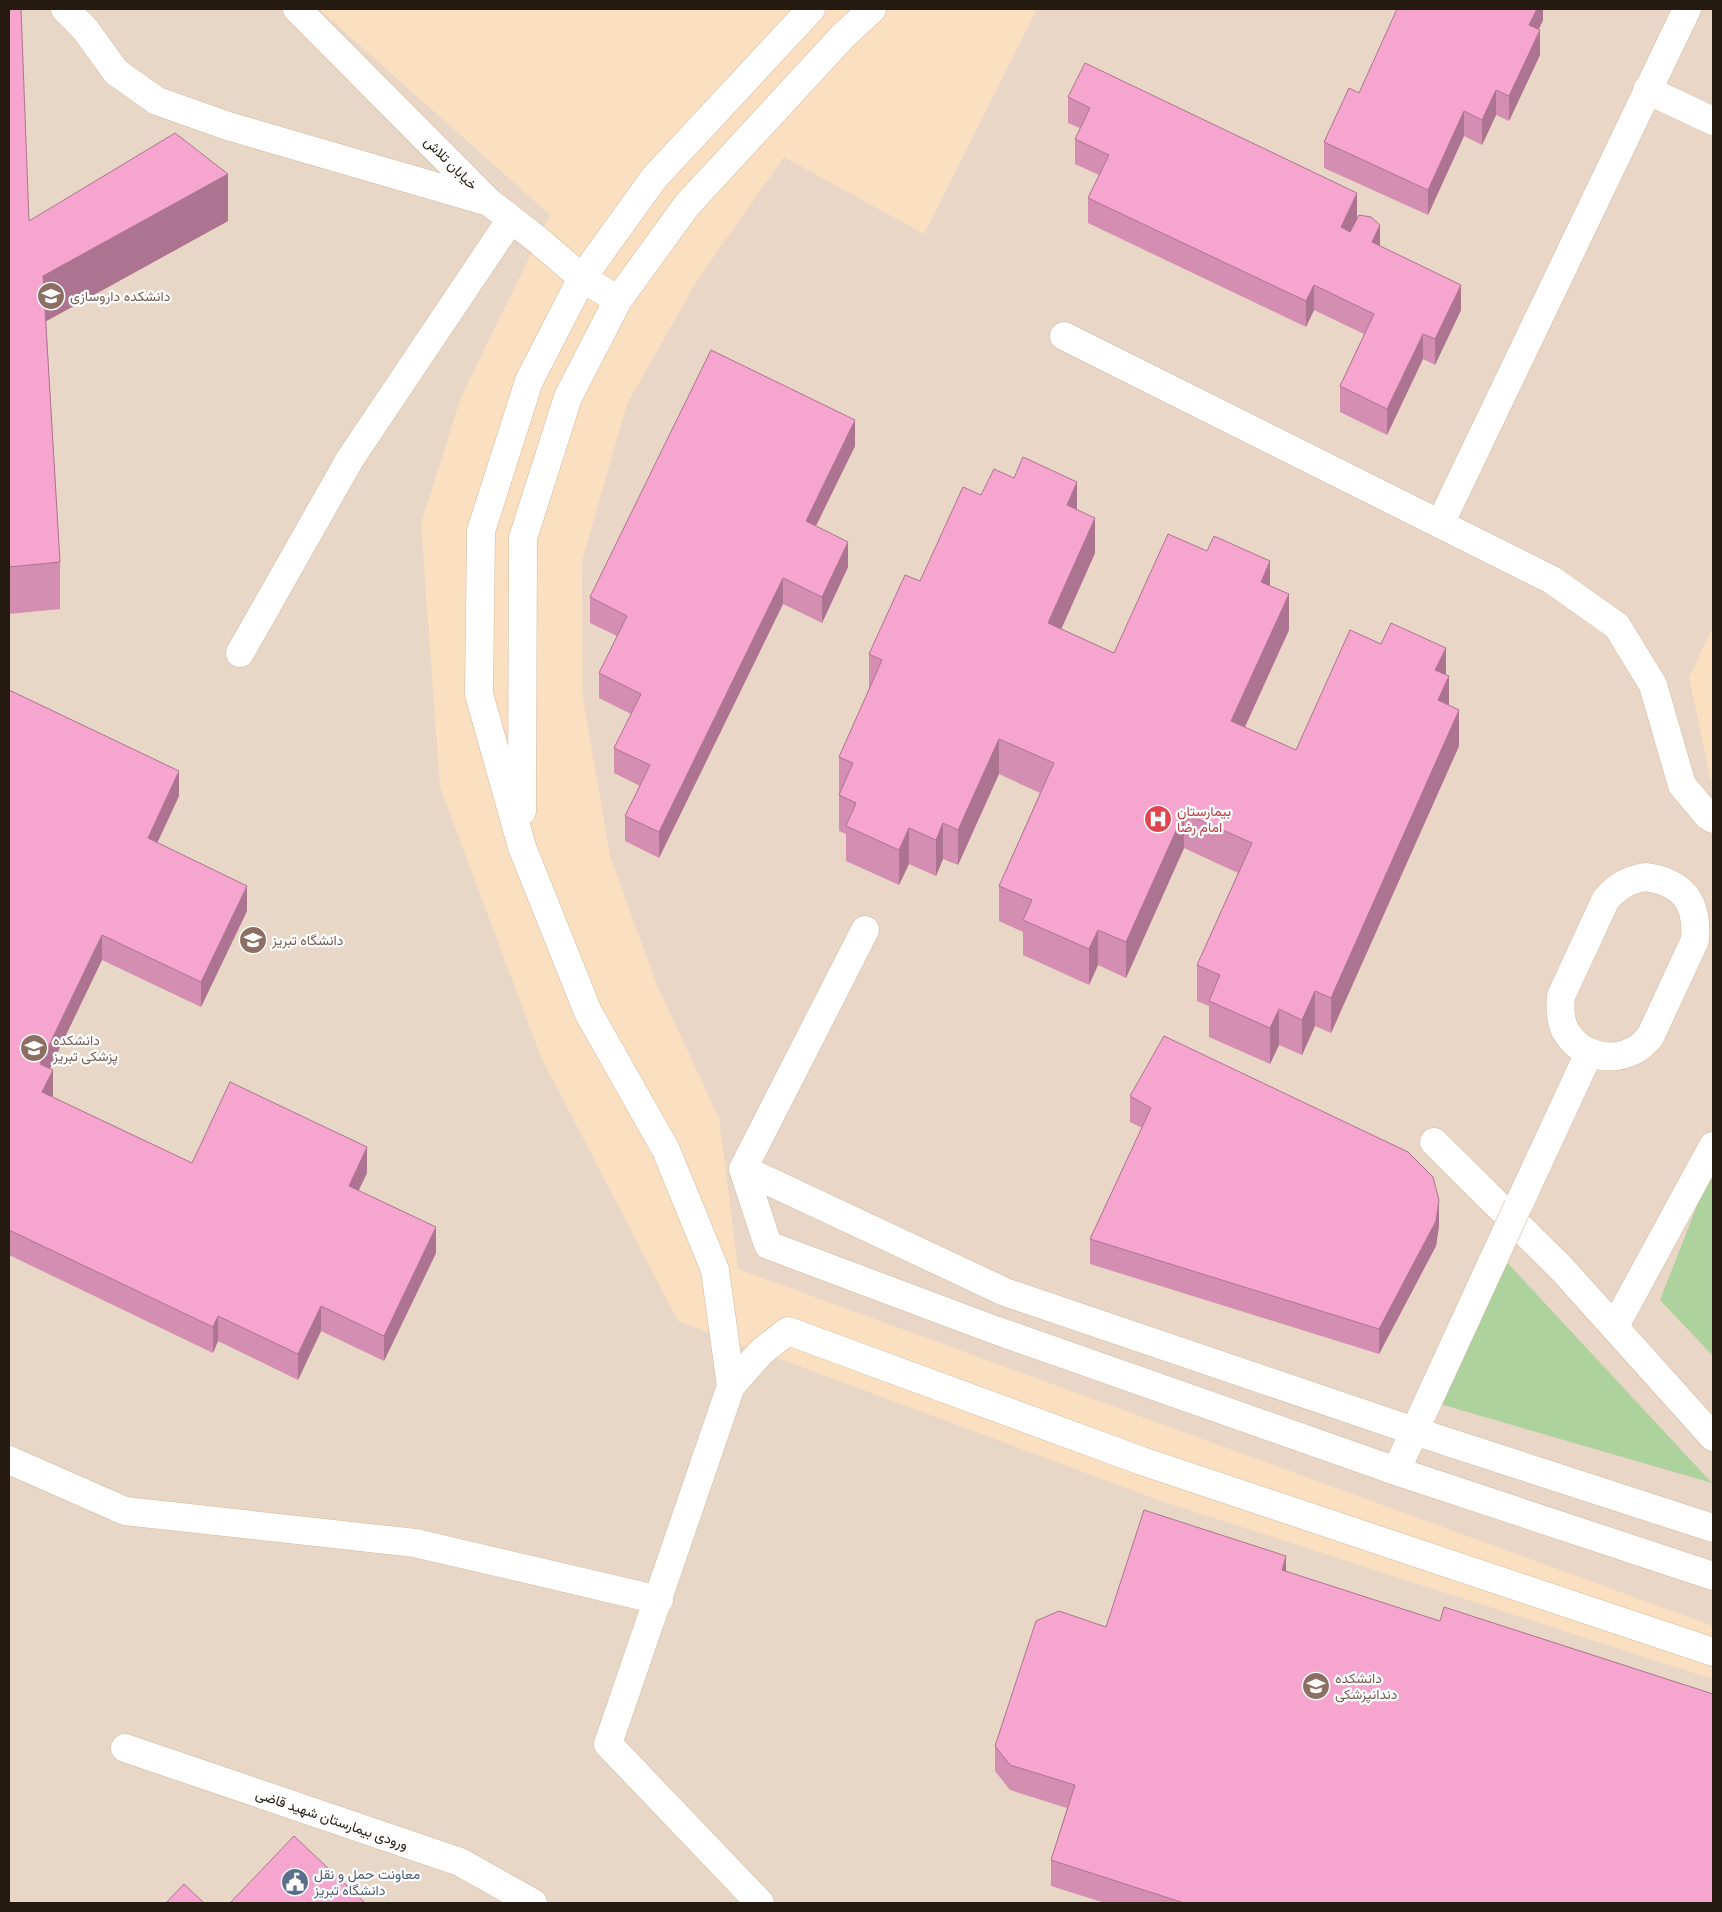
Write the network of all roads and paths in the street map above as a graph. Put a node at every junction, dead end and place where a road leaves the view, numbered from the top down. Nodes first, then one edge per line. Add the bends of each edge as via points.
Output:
1 (65, 9) edge
2 (297, 9) edge
3 (811, 9) edge
4 (872, 9) edge
5 (1687, 9) edge
6 (1647, 90) junction
7 (1713, 121) edge
8 (489, 202) junction
9 (511, 219) junction
10 (582, 278) junction
11 (618, 300) junction
12 (1064, 336) dead end
13 (1440, 524) junction
14 (240, 653) dead end
15 (1713, 819) edge
16 (522, 847) junction
17 (865, 930) dead end
18 (1589, 1053) junction
19 (1434, 1142) dead end
20 (1713, 1146) edge
21 (743, 1169) junction
22 (1615, 1326) junction
23 (731, 1386) junction
24 (1414, 1431) junction
25 (1713, 1437) edge
26 (9, 1460) edge
27 (1396, 1471) junction
28 (1713, 1528) edge
29 (1713, 1576) edge
30 (658, 1600) junction
31 (1713, 1652) edge
32 (126, 1748) dead end
33 (533, 1903) edge
34 (760, 1903) edge

1 - 8 street via 85,29 116,72 158,101 228,126
2 - 8 street, خیابان تلاش
3 - 10 street via 654,178
4 - 11 street via 687,204
5 - 6 street
6 - 7 street
6 - 13 street
8 - 9 street, خیابان تلاش
9 - 10 street, خیابان تلاش
9 - 14 street via 350,459
10 - 11 street, خیابان تلاش
10 - 16 street via 529,381 481,532 479,694
11 - 16 street via 568,397 523,538
12 - 13 street
13 - 15 street via 1552,580 1617,626 1653,684 1682,785
16 - 23 street via 588,1012 666,1150 715,1270
17 - 21 street
18 - 18 street via 1605,1057 1622,1056 1637,1049 1650,1037 1695,940 1693,909 1675,885 1645,877 1630,880 1606,898 1561,996 1560,1013 1565,1029 1575,1043
18 - 24 street, bridge
19 - 22 street
20 - 22 street
21 - 24 street via 1005,1292
21 - 27 street via 768,1245 992,1329
22 - 25 street
23 - 30 street
23 - 31 street via 761,1352 788,1330 1142,1461
24 - 27 street
24 - 28 street
26 - 30 street via 125,1511 415,1543
27 - 29 street
30 - 34 street via 608,1744
32 - 33 street, ورودی بیمارستان شهید قاضی via 460,1862

